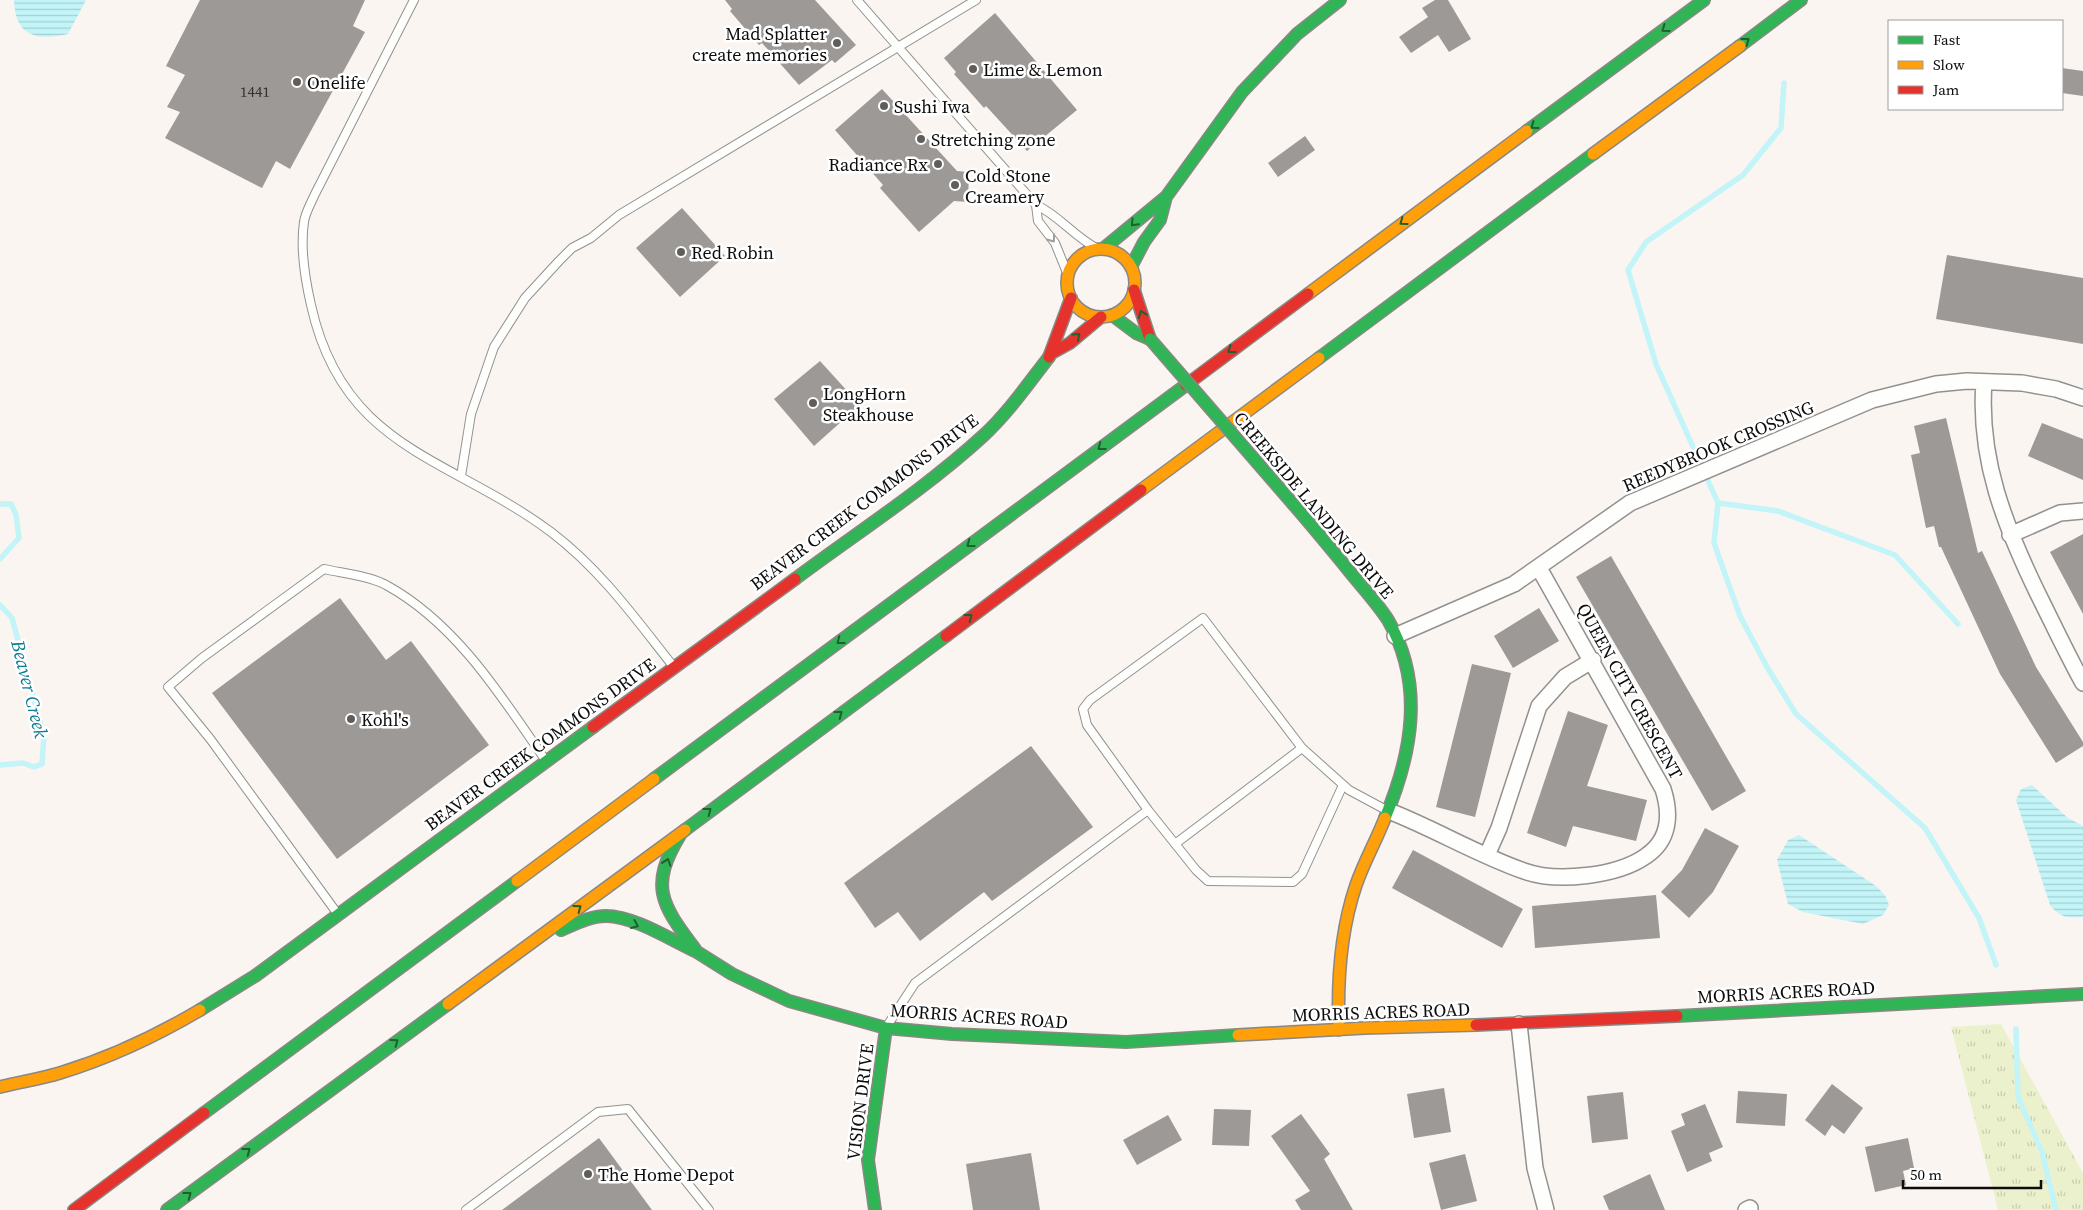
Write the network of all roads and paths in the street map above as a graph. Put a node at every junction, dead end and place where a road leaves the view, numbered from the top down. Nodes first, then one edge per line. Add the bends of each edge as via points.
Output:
1 (414, 0) edge
2 (857, 0) edge
3 (976, 0) edge
4 (1340, 0) edge
5 (1704, 0) edge
6 (1801, 0) edge
7 (897, 48) junction
8 (1166, 197) junction
9 (1036, 205) junction
10 (1101, 249) junction
11 (1131, 267) junction
12 (1068, 275) junction
13 (1134, 290) junction
14 (1071, 298) junction
15 (1106, 316) junction
16 (1150, 339) junction
17 (1052, 353) junction
18 (1984, 382) junction
19 (2083, 398) edge
20 (461, 476) junction
21 (2083, 511) edge
22 (2010, 535) junction
23 (1539, 568) junction
24 (1395, 636) junction
25 (1593, 660) junction
26 (2078, 661) edge
27 (674, 668) junction
28 (2083, 683) edge
29 (1302, 748) junction
30 (546, 761) junction
31 (1343, 785) junction
32 (1148, 810) junction
33 (1388, 811) junction
34 (685, 829) junction
35 (1175, 844) junction
36 (1487, 855) junction
37 (338, 915) junction
38 (524, 947) junction
39 (697, 952) junction
40 (2083, 994) edge
41 (1519, 1024) junction
42 (886, 1028) junction
43 (1339, 1030) junction
44 (0, 1087) edge
45 (69, 1208) edge
46 (168, 1210) edge
47 (466, 1210) edge
48 (709, 1210) edge
49 (875, 1210) edge
50 (1546, 1210) edge

1 - 20 lane via 304,220 305,273 315,324 326,356 353,399 385,432 409,449
2 - 7 lane
3 - 7 lane
4 - 8 main road via 1297,34 1242,92
5 -> 45 main road via 154,1150
34 -> 6 main road
7 - 9 lane
7 - 20 lane via 619,215 572,248 525,298 494,347 471,414
8 -> 10 main road via 1146,209 1129,229
8 - 11 main road via 1160,220
9 - 10 lane via 1051,212 1072,233
9 -> 12 lane via 1038,220 1055,243
10 - 11 main road via 1119,254
10 - 12 main road via 1090,251 1076,260
11 - 13 main road
12 - 14 main road
13 - 15 main road via 1126,306
16 -> 13 main road, CREEKSIDE LANDING DRIVE
14 - 15 main road via 1083,312
14 - 17 main road, BEAVER CREEK COMMONS DRIVE
15 - 16 main road, CREEKSIDE LANDING DRIVE
17 -> 15 main road, BEAVER CREEK COMMONS DRIVE
16 - 24 main road, CREEKSIDE LANDING DRIVE, bridge via 1375,602
17 - 27 main road, BEAVER CREEK COMMONS DRIVE via 1002,417 963,454
18 - 19 street, REEDYBROOK CROSSING via 2039,385
18 - 22 street via 1982,406 1986,452
18 - 23 street, REEDYBROOK CROSSING via 1936,384 1872,400 1630,503
20 - 27 lane via 551,532 596,571
21 - 22 street via 2056,514
22 - 26 street
23 - 24 street, REEDYBROOK CROSSING via 1514,584
23 - 25 street, QUEEN CITY CRESCENT
24 - 33 main road, CREEKSIDE LANDING DRIVE via 1407,676 1412,706 1412,737 1406,766
25 - 36 street via 1565,677 1539,706
25 - 36 street, QUEEN CITY CRESCENT via 1664,788 1669,818 1660,842 1636,863 1604,874 1526,872
26 - 28 street
27 - 30 main road, BEAVER CREEK COMMONS DRIVE
29 - 31 lane
29 - 32 lane via 1203,618 1090,700 1084,709 1086,725
29 - 35 lane
30 - 37 main road, BEAVER CREEK COMMONS DRIVE
30 - 37 lane via 472,660 437,621 385,584 324,569 202,658 168,687 217,748
31 - 33 lane
31 - 35 lane via 1302,874 1293,882 1208,881
32 - 35 lane
32 - 42 lane via 915,983
33 - 36 street, QUEEN CITY CRESCENT
33 - 43 main road, CREEKSIDE LANDING DRIVE via 1354,890 1342,934 1338,979
38 -> 34 main road
39 -> 34 main road via 671,917 661,892 666,861
37 - 44 main road, BEAVER CREEK COMMONS DRIVE via 255,976 166,1031 58,1074
38 -> 39 main road via 579,922 609,916
46 -> 38 main road
39 - 42 main road, MORRIS ACRES ROAD via 788,1002
40 - 41 main road, MORRIS ACRES ROAD
41 - 43 main road, MORRIS ACRES ROAD
41 - 50 street via 1535,1168
42 - 43 main road, MORRIS ACRES ROAD via 1126,1042
42 - 49 main road, VISION DRIVE via 868,1160
47 - 48 lane via 598,1112 628,1108

